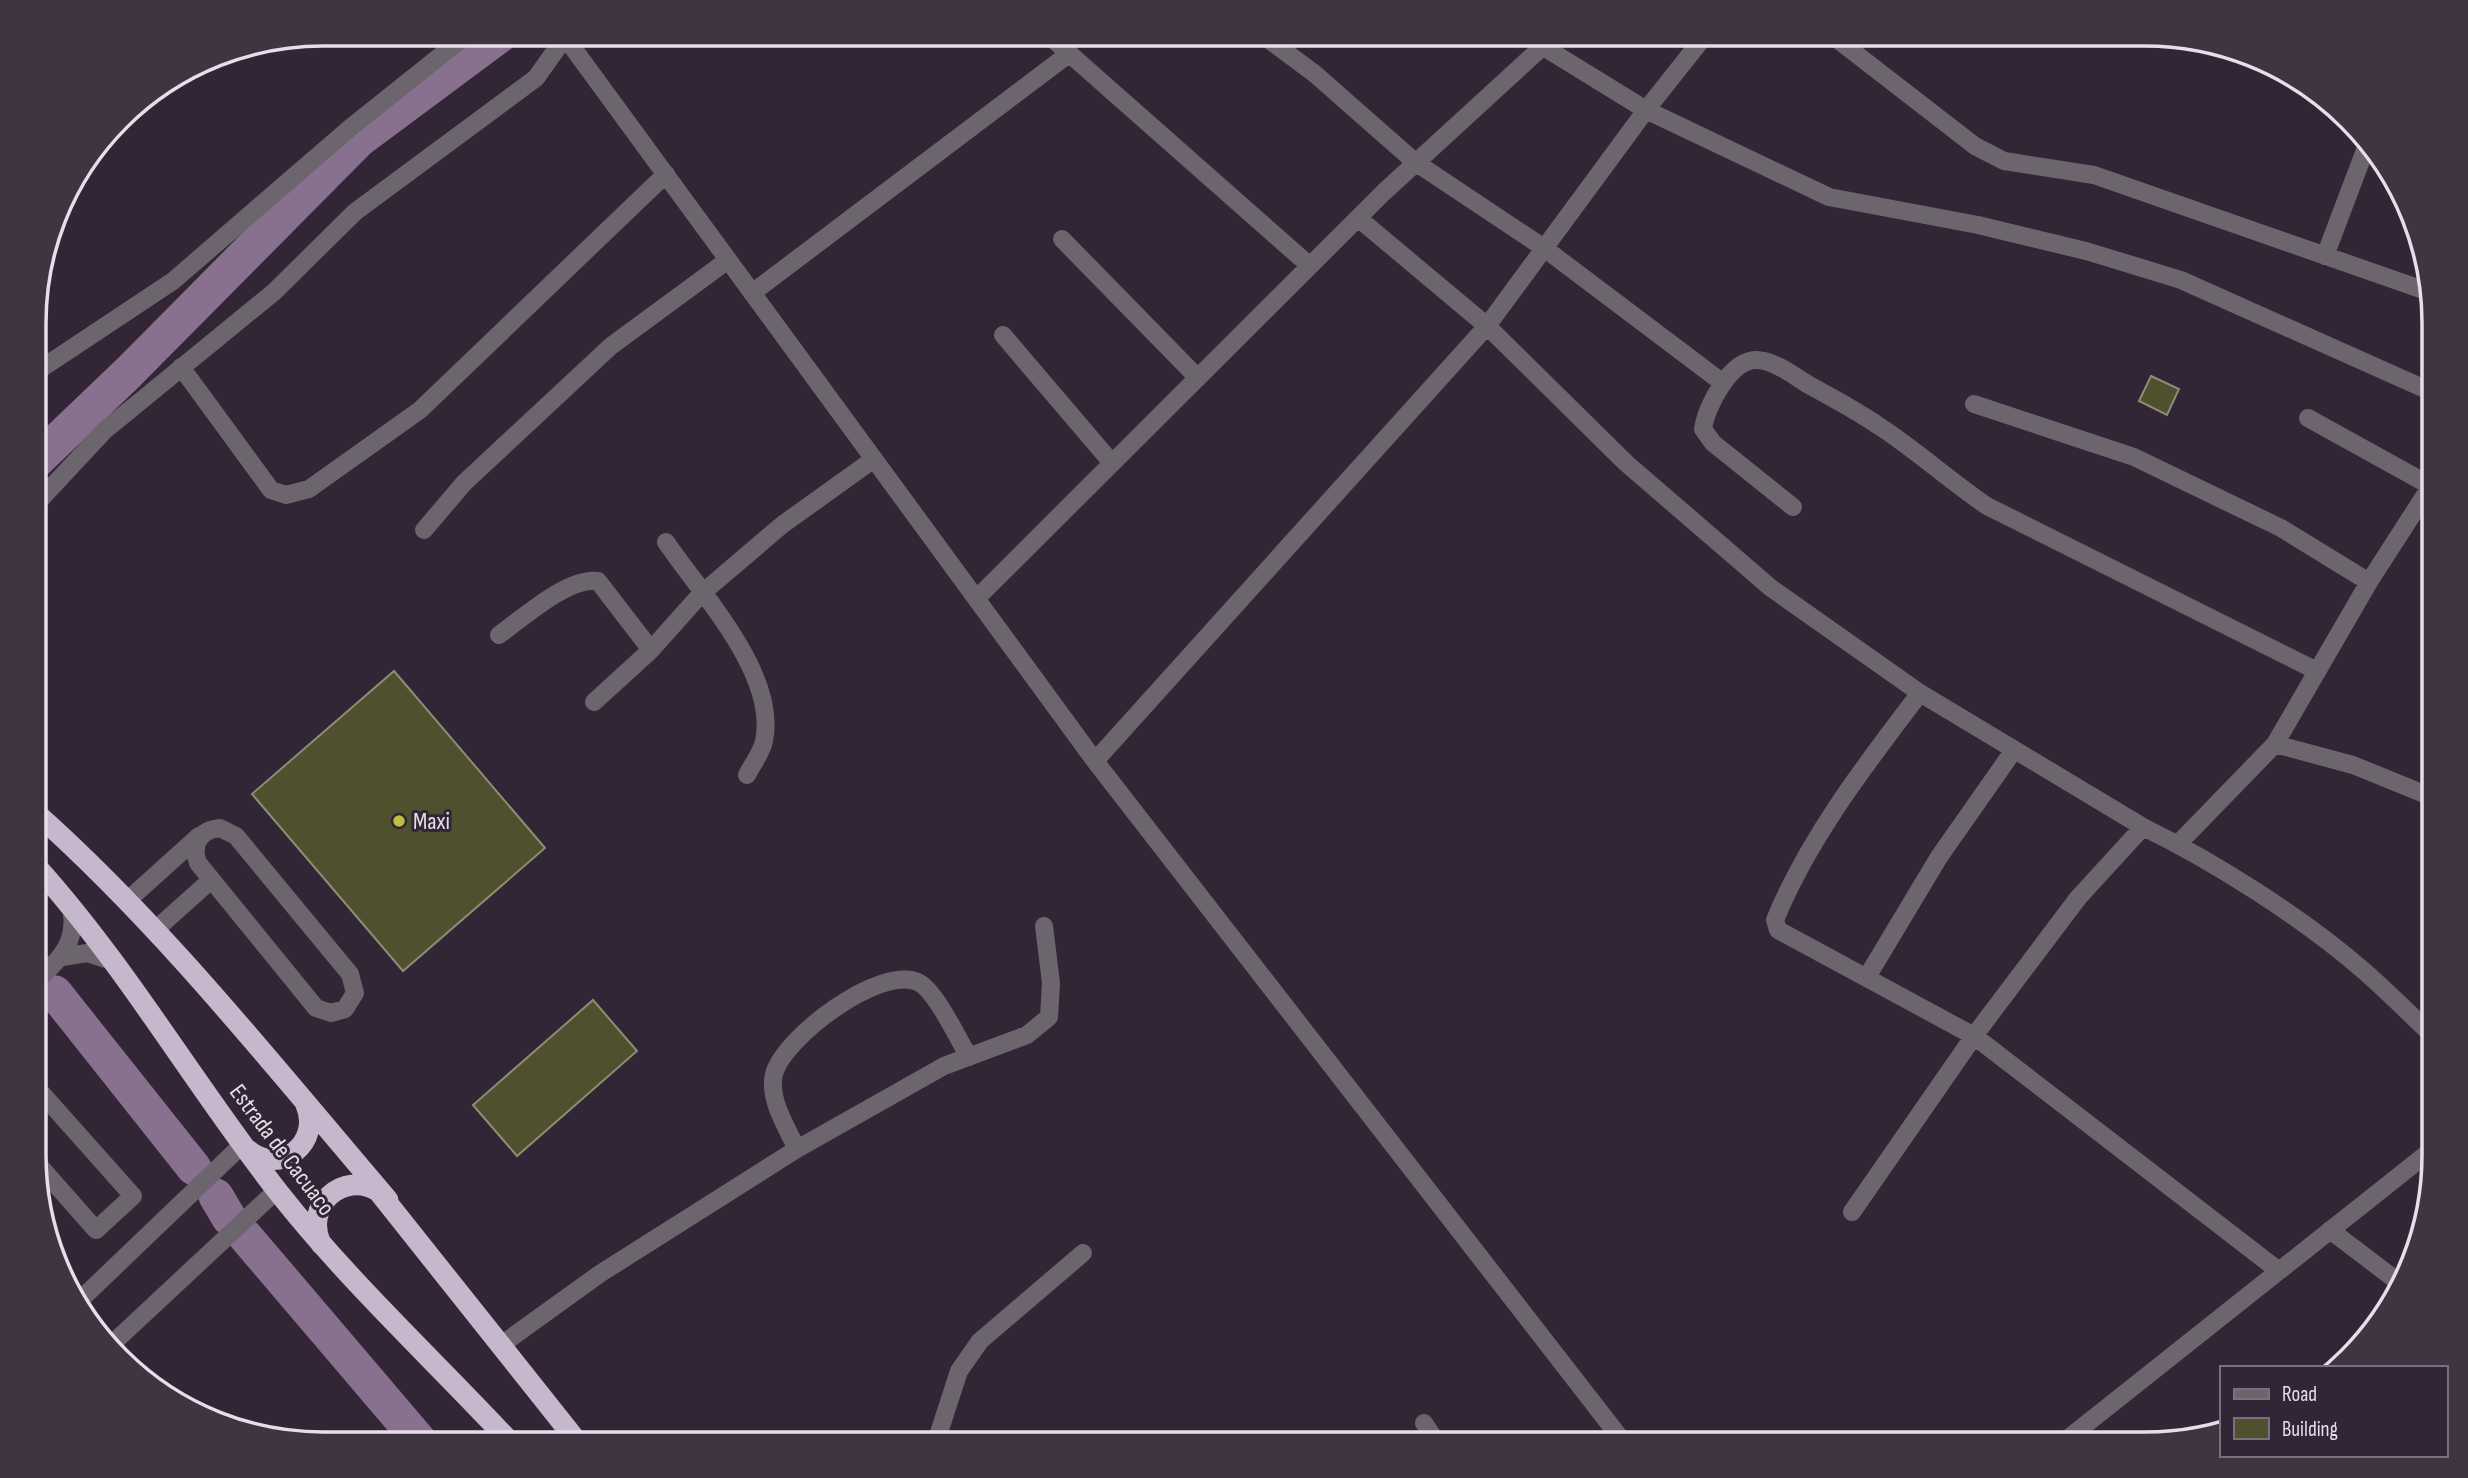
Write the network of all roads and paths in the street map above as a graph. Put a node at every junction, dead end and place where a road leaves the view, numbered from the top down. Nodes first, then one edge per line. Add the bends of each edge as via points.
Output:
1 (453, 46) edge
2 (560, 46) edge
3 (576, 46) edge
4 (1062, 46) edge
5 (1277, 46) edge
6 (1538, 46) edge
7 (1544, 46) edge
8 (1697, 46) edge
9 (1846, 46) edge
10 (1541, 48) junction
11 (1070, 53) junction
12 (1646, 110) junction
13 (2364, 153) edge
14 (1415, 162) junction
15 (666, 174) junction
16 (1358, 218) junction
17 (1062, 239) dead end
18 (1544, 248) junction
19 (2325, 256) junction
20 (728, 260) junction
21 (1310, 266) junction
22 (2420, 289) edge
23 (752, 293) junction
24 (1487, 326) junction
25 (1003, 335) dead end
26 (46, 365) edge
27 (181, 367) junction
28 (1198, 378) junction
29 (1723, 383) junction
30 (2422, 388) edge
31 (1974, 404) dead end
32 (2308, 418) dead end
33 (874, 459) junction
34 (1112, 463) junction
35 (2422, 479) edge
36 (46, 493) edge
37 (2422, 500) edge
38 (1793, 508) dead end
39 (424, 530) dead end
40 (666, 542) dead end
41 (2369, 582) junction
42 (701, 594) junction
43 (976, 599) junction
44 (499, 635) dead end
45 (651, 650) junction
46 (2317, 671) junction
47 (1920, 693) junction
48 (594, 702) dead end
49 (2275, 744) junction
50 (2014, 750) junction
51 (1095, 761) junction
52 (747, 775) dead end
53 (2422, 793) edge
54 (46, 822) edge
55 (2143, 827) junction
56 (202, 834) junction
57 (2178, 844) junction
58 (46, 877) edge
59 (211, 880) junction
60 (127, 901) junction
61 (71, 906) junction
62 (1044, 926) dead end
63 (154, 931) junction
64 (62, 957) junction
65 (112, 961) junction
66 (46, 972) edge
67 (1867, 977) junction
68 (2422, 1026) edge
69 (1974, 1036) junction
70 (969, 1057) junction
71 (46, 1098) edge
72 (302, 1099) junction
73 (245, 1146) junction
74 (797, 1149) junction
75 (2422, 1157) edge
76 (46, 1173) edge
77 (277, 1190) junction
78 (388, 1200) junction
79 (1852, 1212) dead end
80 (2330, 1230) junction
81 (325, 1250) junction
82 (1083, 1253) dead end
83 (2279, 1271) junction
84 (2394, 1278) edge
85 (84, 1296) edge
86 (116, 1340) edge
87 (501, 1345) junction
88 (1424, 1423) dead end
89 (500, 1432) edge
90 (570, 1432) edge
91 (938, 1432) edge
92 (1430, 1432) edge
93 (1616, 1432) edge
94 (2076, 1432) edge

1 - 26 street via 173,281
2 - 27 street via 536,78 355,212 274,292
3 - 15 street
4 - 11 street
5 - 14 street
6 - 10 street
7 - 10 street
8 - 12 street
9 - 19 street via 1975,146 2004,161 2094,175
10 - 12 street
10 - 14 street
11 - 21 street
11 - 23 street
12 - 18 street
12 - 30 street via 1829,197 1978,225 2181,280
13 - 19 street
14 - 16 street
14 - 18 street
15 - 20 street
15 - 27 street via 420,410 309,489 286,495 271,490
16 - 21 street
16 - 24 street
17 - 28 street
18 - 24 street
18 - 29 street
19 - 22 street
20 - 23 street
20 - 39 street via 611,346 464,483
21 - 28 street
23 - 33 street
24 - 47 street via 1626,463 1771,588
24 - 51 street
25 - 34 street
27 - 36 street via 104,431
28 - 34 street
29 - 38 street via 1705,415 1703,429 1713,443
29 - 46 street via 1743,363 1756,360 1779,367 1880,426 1987,506
31 - 41 street via 2134,457 2281,528
32 - 35 street
33 - 42 street via 782,525
33 - 43 street
34 - 43 street
37 - 41 street
40 - 42 street
41 - 46 street
42 - 45 street
42 - 52 street via 739,643 765,704 764,743
43 - 51 street
44 - 45 street via 584,579 598,581
45 - 48 street
46 - 49 street
47 - 50 street
47 - 67 street via 1858,775 1803,863 1775,920 1778,930
49 - 53 street via 2353,765
49 - 57 street
50 - 55 street
50 - 67 street via 1939,856
51 - 93 street
54 - 60 highway, Estrada de Cacuaco
55 - 57 street
55 - 69 street via 2078,898
56 - 59 street via 195,856
56 - 59 street via 220,828 236,836 350,974 355,993 348,1007 331,1013 316,1007
56 - 60 street
57 - 68 street via 2362,969
58 - 61 highway, Estrada de Cacuaco
59 - 63 street
60 - 63 highway, Estrada de Cacuaco
61 - 64 street via 72,932
61 - 65 highway, Estrada de Cacuaco
62 - 70 street via 1051,984 1049,1017 1027,1035
63 - 72 highway, Estrada de Cacuaco
64 - 65 street via 87,953
64 - 66 street
65 - 73 highway, Estrada de Cacuaco
67 - 69 street
69 - 79 street
69 - 83 street
70 - 74 street via 944,1066
70 - 74 street via 927,989 906,980 877,983 832,1010 784,1053 774,1075 775,1103
71 - 76 street via 133,1196 96,1230
72 - 73 highway via 309,1133 291,1156 274,1160 256,1156
72 - 78 highway, Estrada de Cacuaco
73 - 77 highway, Estrada de Cacuaco
73 - 85 street
74 - 87 street via 601,1273
75 - 80 street
77 - 81 highway, Estrada de Cacuaco
77 - 86 street
78 - 81 highway via 373,1187 360,1184 346,1185 329,1195 316,1225
78 - 87 highway, Estrada de Cacuaco
80 - 83 street
80 - 84 street
81 - 89 highway, Estrada de Cacuaco
82 - 91 street via 980,1341 959,1371
83 - 94 street
87 - 90 highway, Estrada de Cacuaco
88 - 92 street

